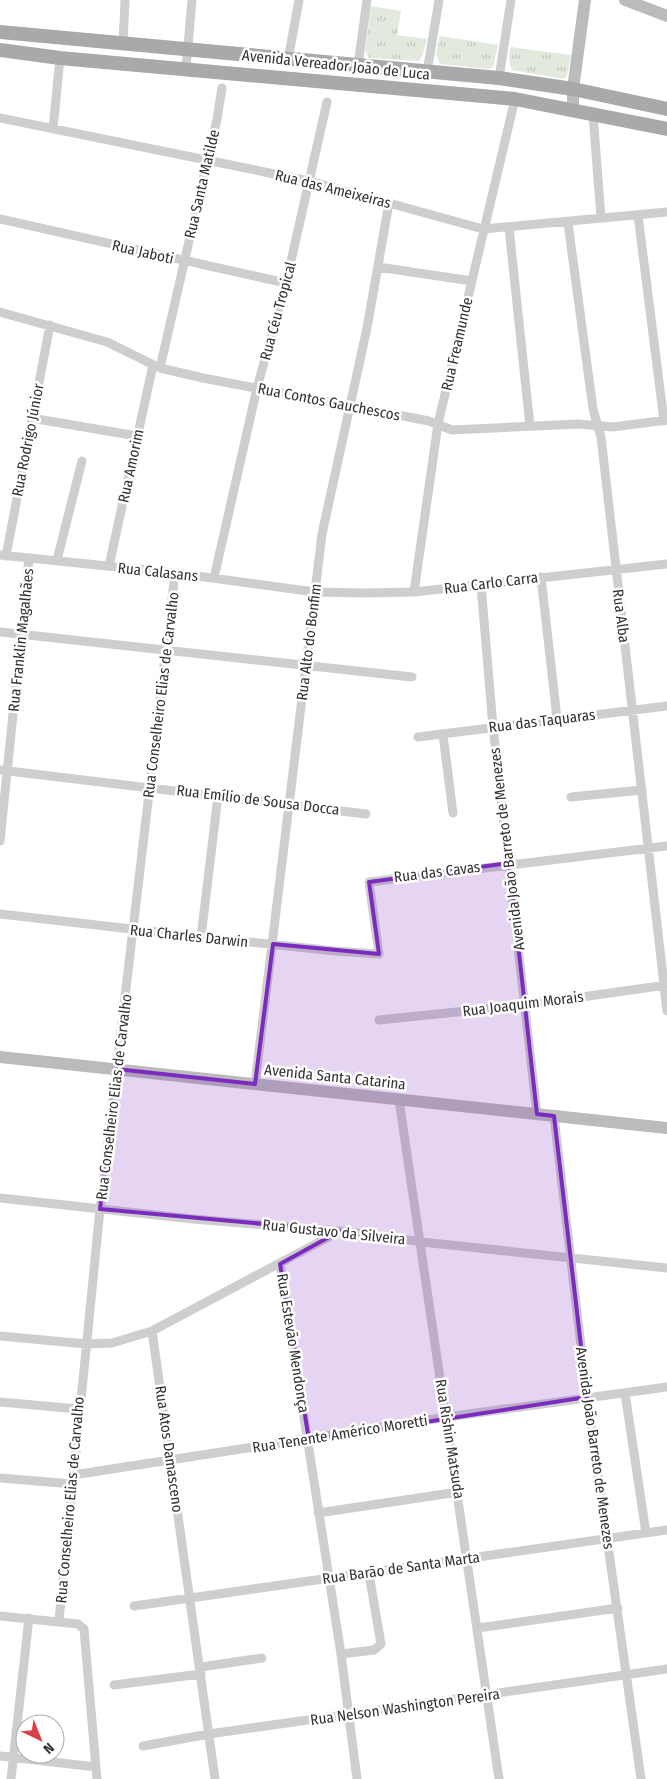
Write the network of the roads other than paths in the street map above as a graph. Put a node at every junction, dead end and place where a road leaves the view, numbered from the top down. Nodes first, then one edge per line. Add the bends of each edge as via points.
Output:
1 (125, 0) edge
2 (192, 0) edge
3 (299, 0) edge
4 (367, 0) edge
5 (439, 0) edge
6 (511, 0) edge
7 (585, 0) edge
8 (625, 0) edge
9 (667, 16) edge
10 (0, 32) edge
11 (123, 44) junction
12 (0, 50) edge
13 (186, 50) junction
14 (60, 58) junction
15 (288, 60) junction
16 (358, 66) junction
17 (186, 68) junction
18 (427, 72) junction
19 (499, 78) junction
20 (222, 88) dead end
21 (573, 89) junction
22 (515, 99) junction
23 (327, 102) dead end
24 (667, 109) edge
25 (573, 111) junction
26 (594, 114) junction
27 (0, 118) edge
28 (53, 129) junction
29 (667, 129) edge
30 (208, 160) junction
31 (310, 180) junction
32 (389, 203) junction
33 (667, 212) edge
34 (638, 214) junction
35 (602, 218) junction
36 (0, 219) edge
37 (568, 223) junction
38 (509, 228) junction
39 (483, 230) junction
40 (185, 261) junction
41 (378, 267) junction
42 (472, 282) junction
43 (286, 283) junction
44 (0, 312) edge
45 (50, 325) junction
46 (157, 366) junction
47 (257, 388) junction
48 (349, 407) junction
49 (31, 418) junction
50 (665, 420) edge
51 (438, 424) junction
52 (530, 426) junction
53 (597, 426) junction
54 (137, 436) junction
55 (82, 461) dead end
56 (3, 555) edge
57 (29, 558) junction
58 (57, 560) junction
59 (667, 564) edge
60 (109, 566) junction
61 (615, 569) junction
62 (176, 573) junction
63 (541, 577) junction
64 (214, 578) junction
65 (481, 584) junction
66 (316, 592) junction
67 (414, 592) junction
68 (0, 632) edge
69 (22, 634) junction
70 (167, 652) junction
71 (306, 666) junction
72 (412, 677) dead end
73 (667, 706) edge
74 (633, 710) junction
75 (557, 718) junction
76 (493, 727) junction
77 (443, 734) junction
78 (418, 738) dead end
79 (4, 770) edge
80 (149, 786) junction
81 (642, 790) junction
82 (218, 796) junction
83 (571, 797) dead end
84 (289, 805) junction
85 (453, 813) dead end
86 (366, 814) dead end
87 (0, 841) edge
88 (667, 846) edge
89 (648, 848) junction
90 (509, 863) junction
91 (0, 914) edge
92 (134, 930) junction
93 (201, 937) junction
94 (273, 944) junction
95 (379, 954) joint
96 (666, 985) edge
97 (525, 1005) junction
98 (667, 1011) edge
99 (379, 1020) dead end
100 (0, 1056) edge
101 (116, 1069) junction
102 (255, 1084) junction
103 (399, 1100) junction
104 (537, 1114) junction
105 (554, 1116) junction
106 (667, 1128) edge
107 (0, 1198) edge
108 (100, 1208) junction
109 (340, 1231) junction
110 (418, 1242) junction
111 (570, 1258) junction
112 (280, 1264) junction
113 (667, 1268) edge
114 (152, 1330) junction
115 (0, 1336) edge
116 (86, 1344) junction
117 (667, 1387) edge
118 (624, 1393) junction
119 (587, 1397) junction
120 (0, 1402) edge
121 (78, 1409) junction
122 (447, 1417) junction
123 (308, 1440) junction
124 (171, 1460) junction
125 (0, 1478) edge
126 (73, 1479) junction
127 (458, 1492) junction
128 (318, 1513) junction
129 (667, 1530) edge
130 (646, 1533) junction
131 (608, 1538) junction
132 (468, 1559) junction
133 (369, 1574) junction
134 (329, 1579) junction
135 (190, 1598) junction
136 (134, 1606) dead end
137 (618, 1608) junction
138 (0, 1616) edge
139 (29, 1618) junction
140 (59, 1621) junction
141 (478, 1628) junction
142 (341, 1654) junction
143 (262, 1658) dead end
144 (667, 1669) edge
145 (201, 1670) junction
146 (626, 1675) junction
147 (114, 1685) dead end
148 (487, 1696) junction
149 (348, 1715) junction
150 (209, 1734) junction
151 (143, 1746) dead end
152 (0, 1756) edge
153 (13, 1756) junction
154 (96, 1767) junction
155 (11, 1779) edge
156 (97, 1779) edge
157 (215, 1779) edge
158 (357, 1779) edge
159 (499, 1779) edge
160 (641, 1779) edge

1 - 11 street
2 - 13 street
3 - 15 street
4 - 16 street
5 - 18 street
6 - 19 street
7 - 21 street
8 - 9 street
10 - 11 main road, Avenida Vereador João de Luca
11 - 13 main road, Avenida Vereador João de Luca
12 - 14 main road, Avenida Vereador João de Luca
13 - 15 main road, Avenida Vereador João de Luca
13 - 17 street
14 - 17 main road, Avenida Vereador João de Luca
14 - 28 street
15 - 16 main road, Avenida Vereador João de Luca
16 - 18 main road, Avenida Vereador João de Luca
17 - 22 main road, Avenida Vereador João de Luca
18 - 19 main road, Avenida Vereador João de Luca
19 - 21 main road, Avenida Vereador João de Luca
20 - 30 street, Rua Santa Matilde
21 - 24 main road, Avenida Vereador João de Luca
21 - 25 street
22 - 25 main road, Avenida Vereador João de Luca
22 - 39 street, Rua Freamunde
23 - 31 street, Rua Céu Tropical
25 - 26 main road, Avenida Vereador João de Luca
26 - 29 main road, Avenida Vereador João de Luca
26 - 35 street
27 - 28 street, Rua das Ameixeiras
28 - 30 street, Rua das Ameixeiras
30 - 31 street, Rua das Ameixeiras
30 - 40 street, Rua Santa Matilde
31 - 32 street, Rua das Ameixeiras
31 - 43 street, Rua Céu Tropical
32 - 39 street, Rua das Ameixeiras
32 - 41 street, Rua Alto do Bonfim
33 - 34 street, Rua das Ameixeiras
34 - 35 street, Rua das Ameixeiras
34 - 50 street
35 - 37 street, Rua das Ameixeiras
36 - 40 street, Rua Jaboti
37 - 38 street, Rua das Ameixeiras
37 - 53 street, Rua Alba
38 - 39 street, Rua das Ameixeiras
38 - 52 street
39 - 42 street, Rua Freamunde
40 - 43 street, Rua Jaboti
40 - 46 street, Rua Santa Matilde
41 - 42 street
41 - 48 street, Rua Alto do Bonfim
42 - 51 street, Rua Freamunde
43 - 47 street, Rua Céu Tropical
44 - 45 street, Rua Contos Gauchescos
45 - 46 street, Rua Contos Gauchescos via 107,342
45 - 49 street, Rua Rodrigo Júnior
46 - 47 street, Rua Contos Gauchescos
46 - 54 street, Rua Amorim
47 - 48 street, Rua Contos Gauchescos
47 - 64 street, Rua Céu Tropical
48 - 51 street, Rua Contos Gauchescos
48 - 66 street, Rua Alto do Bonfim via 324,525
49 - 54 street
49 - 56 street, Rua Rodrigo Júnior
50 - 53 street, Rua Contos Gauchescos
51 - 52 street, Rua Contos Gauchescos via 452,430
51 - 67 street, Rua Freamunde
52 - 53 street, Rua Contos Gauchescos
53 - 61 street, Rua Alba via 601,437
54 - 60 street, Rua Amorim
55 - 58 street
56 - 57 street, Rua Calasans
57 - 58 street, Rua Calasans
57 - 69 street, Rua Franklin Magalhães
58 - 60 street, Rua Calasans
59 - 61 street, Rua Carlo Carra
60 - 62 street, Rua Calasans
61 - 63 street, Rua Carlo Carra
61 - 74 street, Rua Alba
62 - 64 street, Rua Calasans
62 - 70 street, Rua Conselheiro Elias de Carvalho
63 - 65 street, Rua Carlo Carra
63 - 75 street
64 - 66 street, Rua Calasans
65 - 67 street, Rua Carlo Carra
65 - 76 street, Avenida João Barreto de Menezes
66 - 67 street, Rua Carlo Carra
66 - 71 street, Rua Alto do Bonfim
68 - 69 street
69 - 70 street
69 - 79 street, Rua Franklin Magalhães
70 - 71 street
70 - 80 street, Rua Conselheiro Elias de Carvalho
71 - 72 street
71 - 84 street, Rua Alto do Bonfim
73 - 74 street, Rua das Taquaras
74 - 75 street, Rua das Taquaras
74 - 81 street, Rua Alba
75 - 76 street, Rua das Taquaras
76 - 77 street, Rua das Taquaras
76 - 90 street, Avenida João Barreto de Menezes
77 - 78 street, Rua das Taquaras
77 - 85 street
79 - 80 street, Rua Emílio de Sousa Docca
79 - 87 street, Rua Franklin Magalhães
80 - 82 street, Rua Emílio de Sousa Docca
80 - 92 street, Rua Conselheiro Elias de Carvalho
81 - 83 street
81 - 89 street, Rua Alba
82 - 84 street, Rua Emílio de Sousa Docca
82 - 93 street
84 - 86 street, Rua Emílio de Sousa Docca
84 - 94 street, Rua Alto do Bonfim
88 - 89 street, Rua das Cavas
89 - 90 street, Rua das Cavas
89 - 96 street, Rua Alba
90 - 95 street, Rua das Cavas via 369,882
90 - 97 street, Avenida João Barreto de Menezes
91 - 92 street, Rua Charles Darwin
92 - 93 street, Rua Charles Darwin
92 - 101 street, Rua Conselheiro Elias de Carvalho
93 - 94 street, Rua Charles Darwin
94 - 95 street, Rua Charles Darwin
94 - 102 street, Rua Alto do Bonfim
96 - 97 street, Rua Joaquim Morais
96 - 98 street, Rua Alba
97 - 99 street, Rua Joaquim Morais
97 - 104 street, Avenida João Barreto de Menezes
100 - 101 street, Avenida Santa Catarina
101 - 102 street, Avenida Santa Catarina
101 - 108 street, Rua Conselheiro Elias de Carvalho
102 - 103 street, Avenida Santa Catarina
103 - 104 street, Avenida Santa Catarina
103 - 110 street, Rua Rishin Matsuda
104 - 105 street, Avenida Santa Catarina
105 - 106 street, Avenida Santa Catarina
105 - 111 street, Avenida João Barreto de Menezes
107 - 108 street, Rua Gustavo da Silveira
108 - 109 street, Rua Gustavo da Silveira
108 - 116 street, Rua Conselheiro Elias de Carvalho
109 - 110 street, Rua Gustavo da Silveira
109 - 112 street
110 - 111 street, Rua Gustavo da Silveira
110 - 122 street, Rua Rishin Matsuda
111 - 113 street, Rua Gustavo da Silveira
111 - 119 street, Avenida João Barreto de Menezes
112 - 114 street
112 - 123 street, Rua Estevão Mendonça
114 - 116 street via 112,1344
114 - 124 street, Rua Atos Damasceno
115 - 116 street
116 - 121 street, Rua Conselheiro Elias de Carvalho
117 - 118 street, Rua Tenente Américo Moretti
118 - 119 street, Rua Tenente Américo Moretti
118 - 130 street
119 - 122 street, Rua Tenente Américo Moretti
119 - 131 street, Avenida João Barreto de Menezes
120 - 121 street
121 - 126 street, Rua Conselheiro Elias de Carvalho
122 - 123 street, Rua Tenente Américo Moretti
122 - 127 street, Rua Rishin Matsuda
123 - 124 street, Rua Tenente Américo Moretti
123 - 128 street, Rua Estevão Mendonça
124 - 126 street, Rua Tenente Américo Moretti
124 - 135 street, Rua Atos Damasceno
125 - 126 street, Rua Tenente Américo Moretti
126 - 140 street, Rua Conselheiro Elias de Carvalho
127 - 128 street
127 - 132 street, Rua Rishin Matsuda
128 - 134 street, Rua Estevão Mendonça
129 - 130 street, Rua Barão de Santa Marta
130 - 131 street, Rua Barão de Santa Marta
131 - 132 street, Rua Barão de Santa Marta
131 - 137 street, Avenida João Barreto de Menezes
132 - 133 street, Rua Barão de Santa Marta
132 - 141 street, Rua Rishin Matsuda
133 - 134 street, Rua Barão de Santa Marta
133 - 142 street via 381,1644 374,1650
134 - 135 street, Rua Barão de Santa Marta
134 - 142 street, Rua Estevão Mendonça
135 - 136 street, Rua Barão de Santa Marta
135 - 145 street, Rua Atos Damasceno
137 - 141 street
137 - 146 street, Avenida João Barreto de Menezes
138 - 139 street
139 - 140 street
139 - 153 street
140 - 154 street via 78,1624 85,1633
141 - 148 street, Rua Rishin Matsuda
142 - 149 street, Rua Estevão Mendonça
143 - 145 street
144 - 146 street, Rua Nelson Washington Pereira
145 - 147 street
145 - 150 street, Rua Atos Damasceno
146 - 148 street, Rua Nelson Washington Pereira
146 - 160 street, Avenida João Barreto de Menezes
148 - 149 street, Rua Nelson Washington Pereira
148 - 159 street, Rua Rishin Matsuda
149 - 150 street, Rua Nelson Washington Pereira
149 - 158 street, Rua Estevão Mendonça
150 - 151 street, Rua Nelson Washington Pereira
150 - 157 street, Rua Atos Damasceno
152 - 153 street
153 - 154 street
153 - 155 street
154 - 156 street

